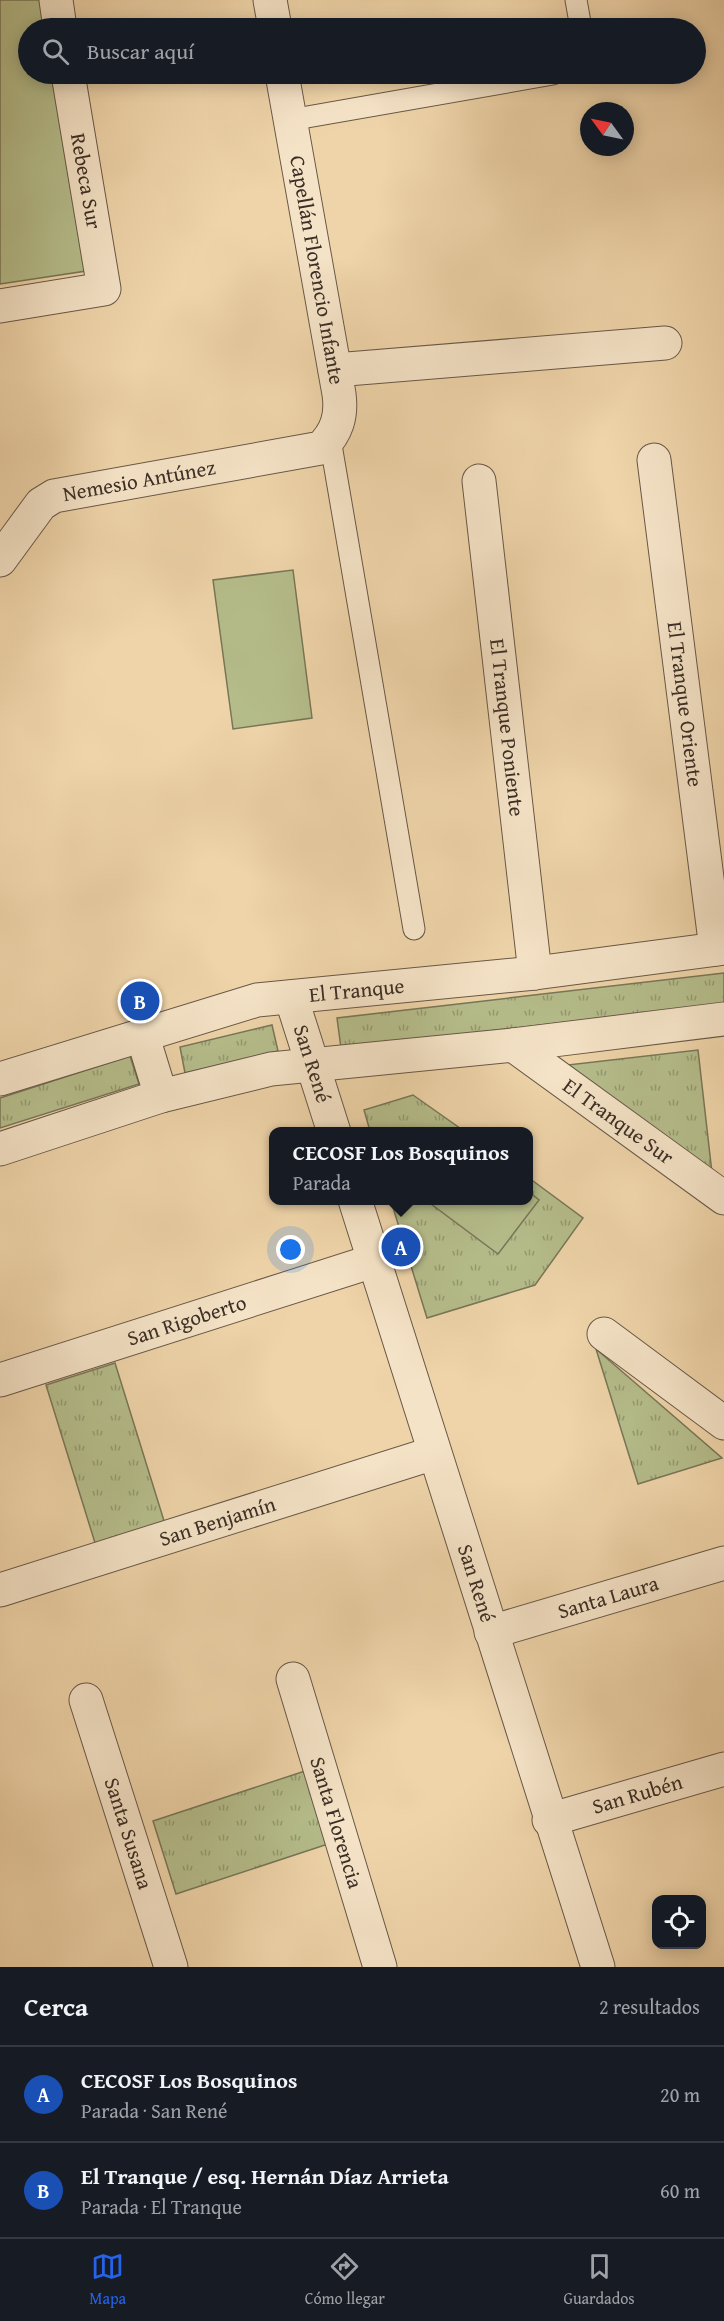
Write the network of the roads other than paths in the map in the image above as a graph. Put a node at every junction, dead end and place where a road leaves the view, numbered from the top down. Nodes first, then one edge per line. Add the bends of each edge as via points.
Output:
1 (56, 0) edge
2 (270, 0) edge
3 (576, 0) edge
4 (59, 18) edge
5 (273, 18) edge
6 (579, 18) edge
7 (70, 84) edge
8 (284, 84) edge
9 (496, 84) edge
10 (290, 120) junction
11 (0, 306) edge
12 (665, 343) dead end
13 (335, 370) junction
14 (318, 445) junction
15 (654, 460) dead end
16 (479, 481) dead end
17 (0, 560) edge
18 (414, 929) dead end
19 (720, 948) edge
20 (535, 973) junction
21 (291, 996) junction
22 (724, 1019) edge
23 (142, 1034) junction
24 (513, 1045) junction
25 (310, 1063) junction
26 (0, 1079) edge
27 (161, 1096) junction
28 (333, 1127) edge
29 (0, 1149) edge
30 (724, 1198) edge
31 (357, 1205) edge
32 (374, 1261) junction
33 (604, 1334) dead end
34 (0, 1380) edge
35 (724, 1423) edge
36 (434, 1453) junction
37 (724, 1563) edge
38 (0, 1590) edge
39 (491, 1632) junction
40 (292, 1679) dead end
41 (86, 1700) dead end
42 (724, 1769) edge
43 (549, 1820) junction
44 (171, 1967) edge
45 (380, 1967) edge
46 (598, 1967) edge

1 - 4 street
2 - 5 street
3 - 6 lane
7 - 11 street, Rebeca Sur via 104,289
8 - 10 street, Capellán Florencio Infante
9 - 10 lane
10 - 13 street, Capellán Florencio Infante
12 - 13 street
13 - 14 street, Capellán Florencio Infante via 341,410 337,428
14 - 17 street, Nemesio Antúnez via 54,496 41,504
14 - 18 lane
15 - 19 street, El Tranque Oriente
16 - 20 street, El Tranque Poniente
19 - 20 street, El Tranque
20 - 21 street, El Tranque
21 - 23 street, El Tranque via 246,1003
21 - 25 street, San René
22 - 24 street
23 - 26 street, El Tranque
23 - 27 street
24 - 25 street
24 - 30 street, El Tranque Sur
25 - 27 street
25 - 28 street, San René
27 - 29 street
31 - 32 street, San René
32 - 34 street, San Rigoberto
32 - 36 street, San René
33 - 35 street
36 - 38 street, San Benjamín
36 - 39 street, San René
37 - 39 street, Santa Laura
39 - 43 street, San René
40 - 45 street, Santa Florencia
41 - 44 street, Santa Susana
42 - 43 street, San Rubén
43 - 46 street, San René

